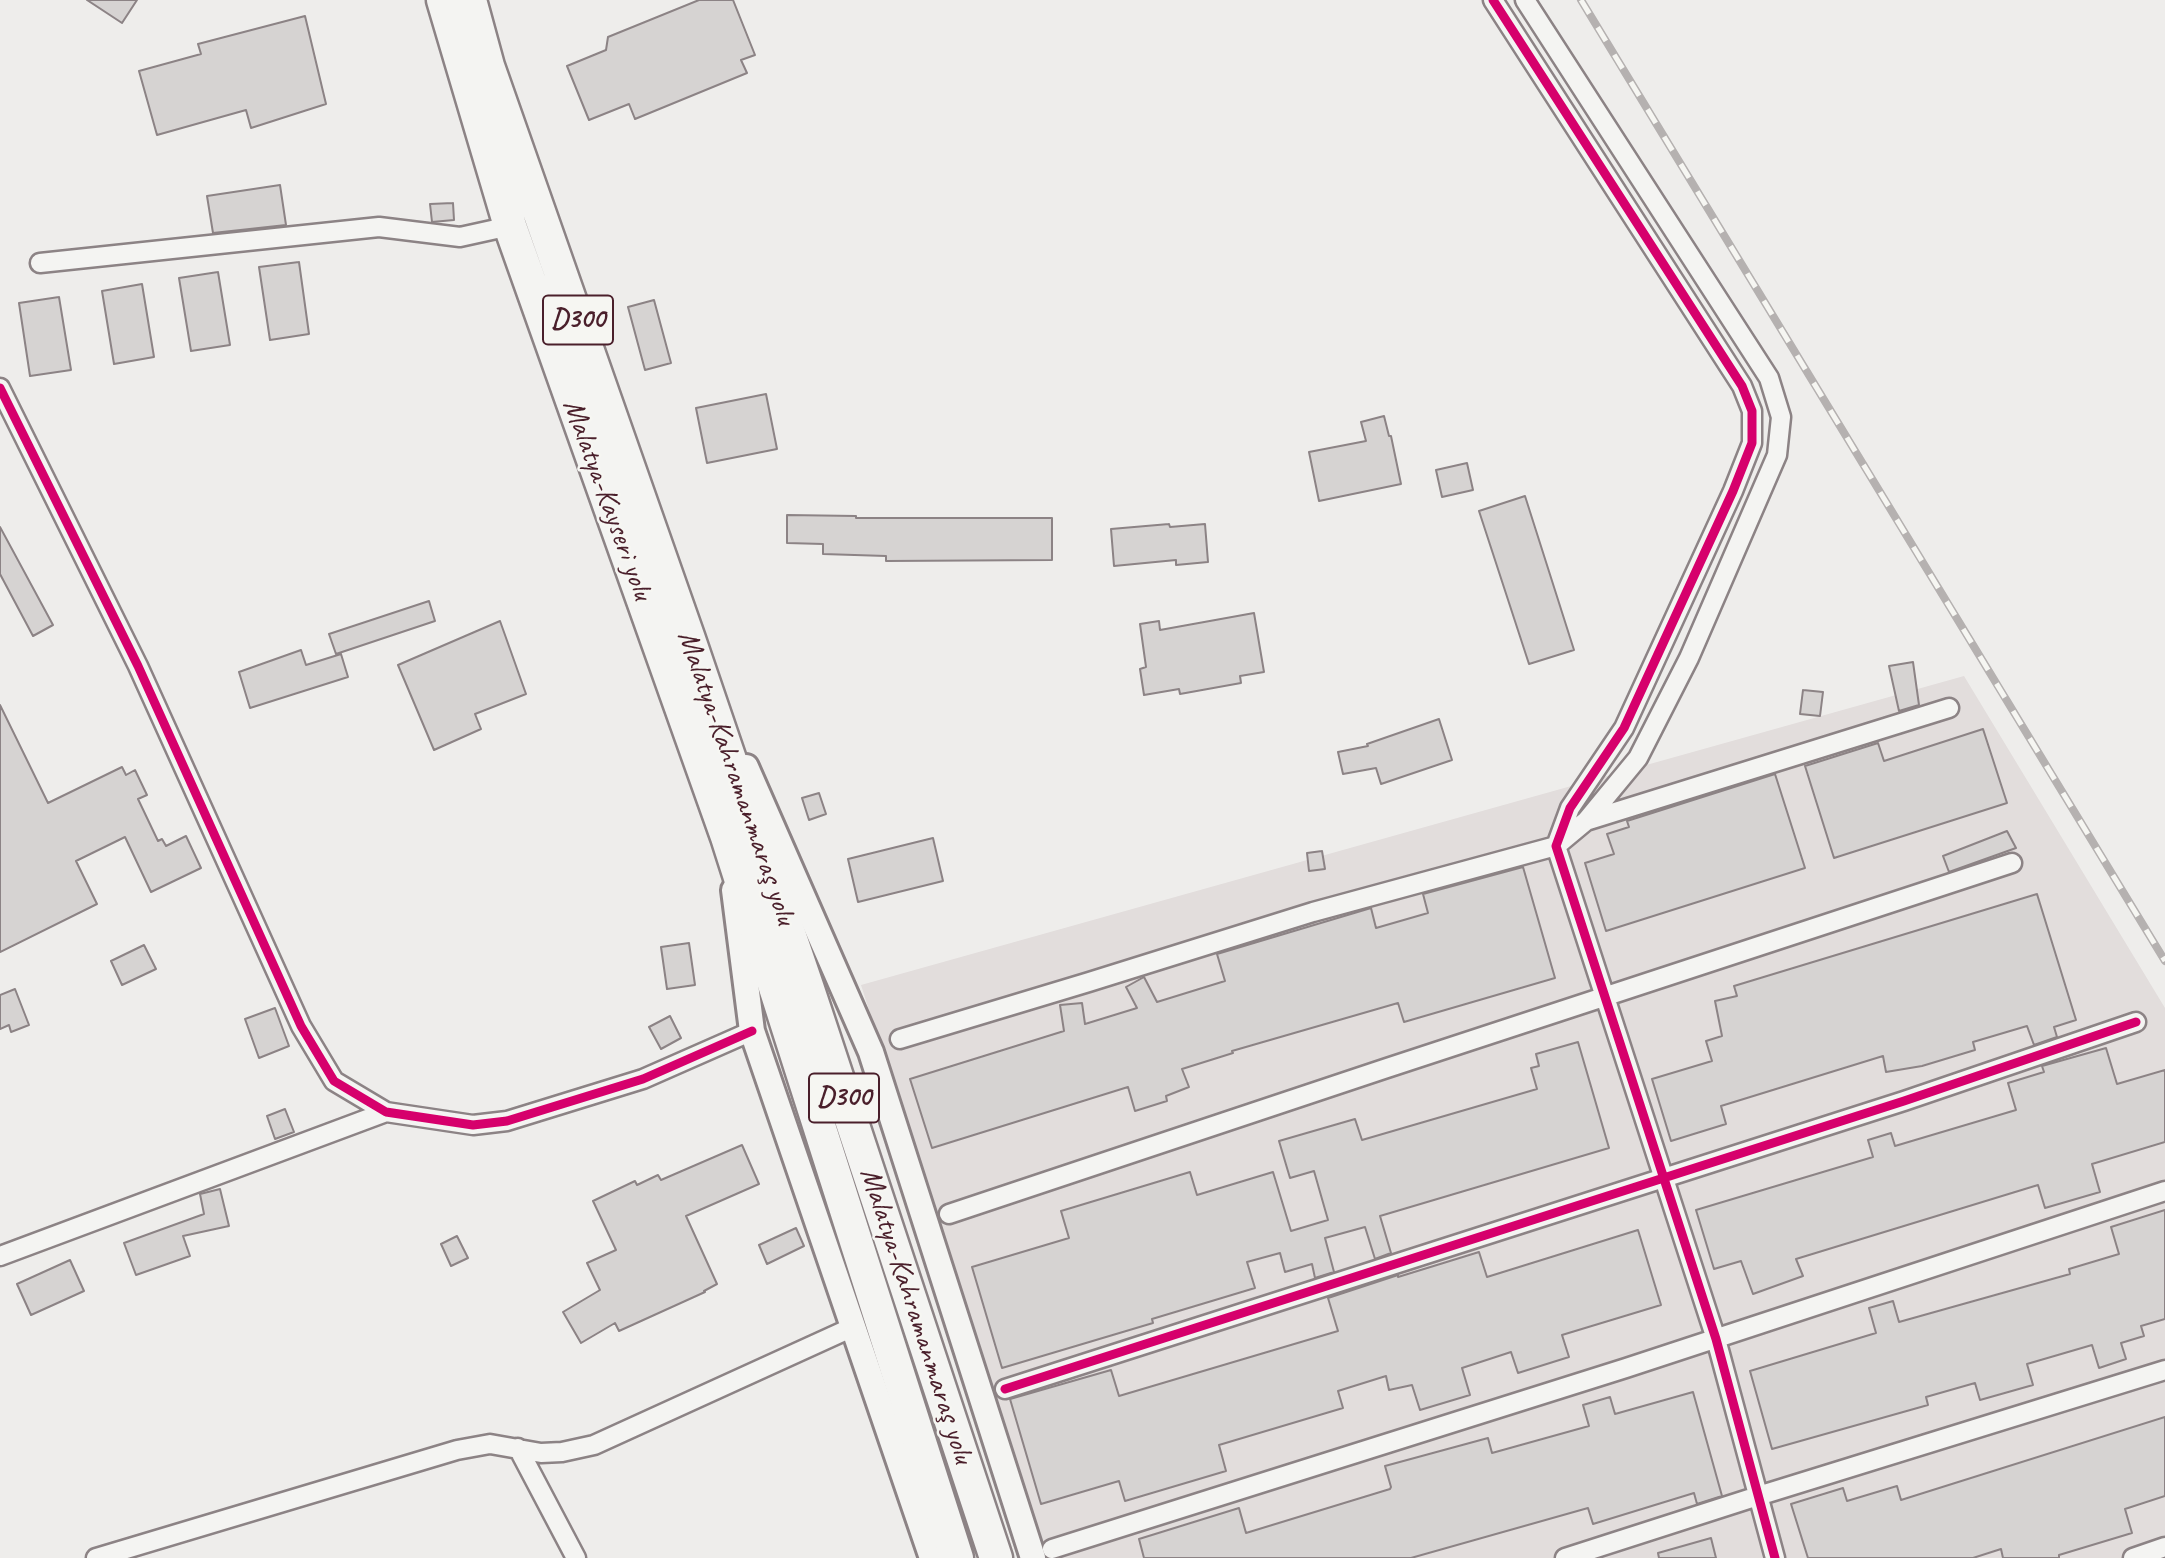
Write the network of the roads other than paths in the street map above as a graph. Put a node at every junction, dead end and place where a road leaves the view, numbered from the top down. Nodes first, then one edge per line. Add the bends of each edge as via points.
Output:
1 (420, 0) edge
2 (443, 0) edge
3 (470, 0) edge
4 (481, 0) edge
5 (1493, 0) edge
6 (1525, 0) edge
7 (488, 66) junction
8 (510, 226) junction
9 (40, 264) dead end
10 (0, 388) edge
11 (689, 639) junction
12 (1949, 708) dead end
13 (1586, 821) junction
14 (727, 838) junction
15 (1556, 846) junction
16 (2012, 863) dead end
17 (1604, 997) junction
18 (2136, 1022) dead end
19 (752, 1031) junction
20 (900, 1039) dead end
21 (386, 1112) junction
22 (1663, 1179) junction
23 (2165, 1191) edge
24 (949, 1214) dead end
25 (0, 1255) edge
26 (853, 1327) junction
27 (1716, 1339) junction
28 (2165, 1370) edge
29 (1005, 1389) dead end
30 (518, 1448) junction
31 (1758, 1496) junction
32 (2165, 1547) edge
33 (1043, 1553) edge
34 (96, 1558) edge
35 (576, 1558) edge
36 (932, 1558) edge
37 (957, 1558) edge
38 (996, 1558) edge
39 (1565, 1558) edge
40 (1775, 1558) edge
41 (2133, 1558) edge

1 - 8 highway
2 - 8 highway, Malatya-Kayseri yolu / D300
3 - 7 highway, Malatya-Kahramanmaraş yolu / D300
4 - 7 highway
5 - 15 street via 1742,386 1752,411 1752,443 1733,491 1624,728 1570,808
6 - 13 street via 1769,378 1781,417 1777,455 1689,658 1638,758
7 - 11 highway, Malatya-Kahramanmaraş yolu / D300
8 - 9 street via 460,237 379,227
8 - 14 highway, Malatya-Kayseri yolu / D300
10 - 21 street via 144,679 301,1026 334,1081
11 - 33 street via 871,1052
11 - 38 highway, Malatya-Kahramanmaraş yolu / D300
12 - 13 street
13 - 15 street
14 - 19 street
14 - 37 highway, Malatya-Kayseri yolu / D300
15 - 17 street
15 - 20 street via 1313,912
16 - 17 street
17 - 22 street
17 - 24 street
18 - 22 street
19 - 21 street via 643,1079 507,1121 473,1125
19 - 26 street
21 - 25 street
22 - 27 street
22 - 29 street
23 - 27 street
26 - 30 street via 594,1444 552,1453
26 - 36 street
27 - 31 street
27 - 33 street
28 - 31 street
30 - 34 street via 490,1444 457,1450
30 - 35 street
31 - 39 street
31 - 40 street
32 - 41 street

